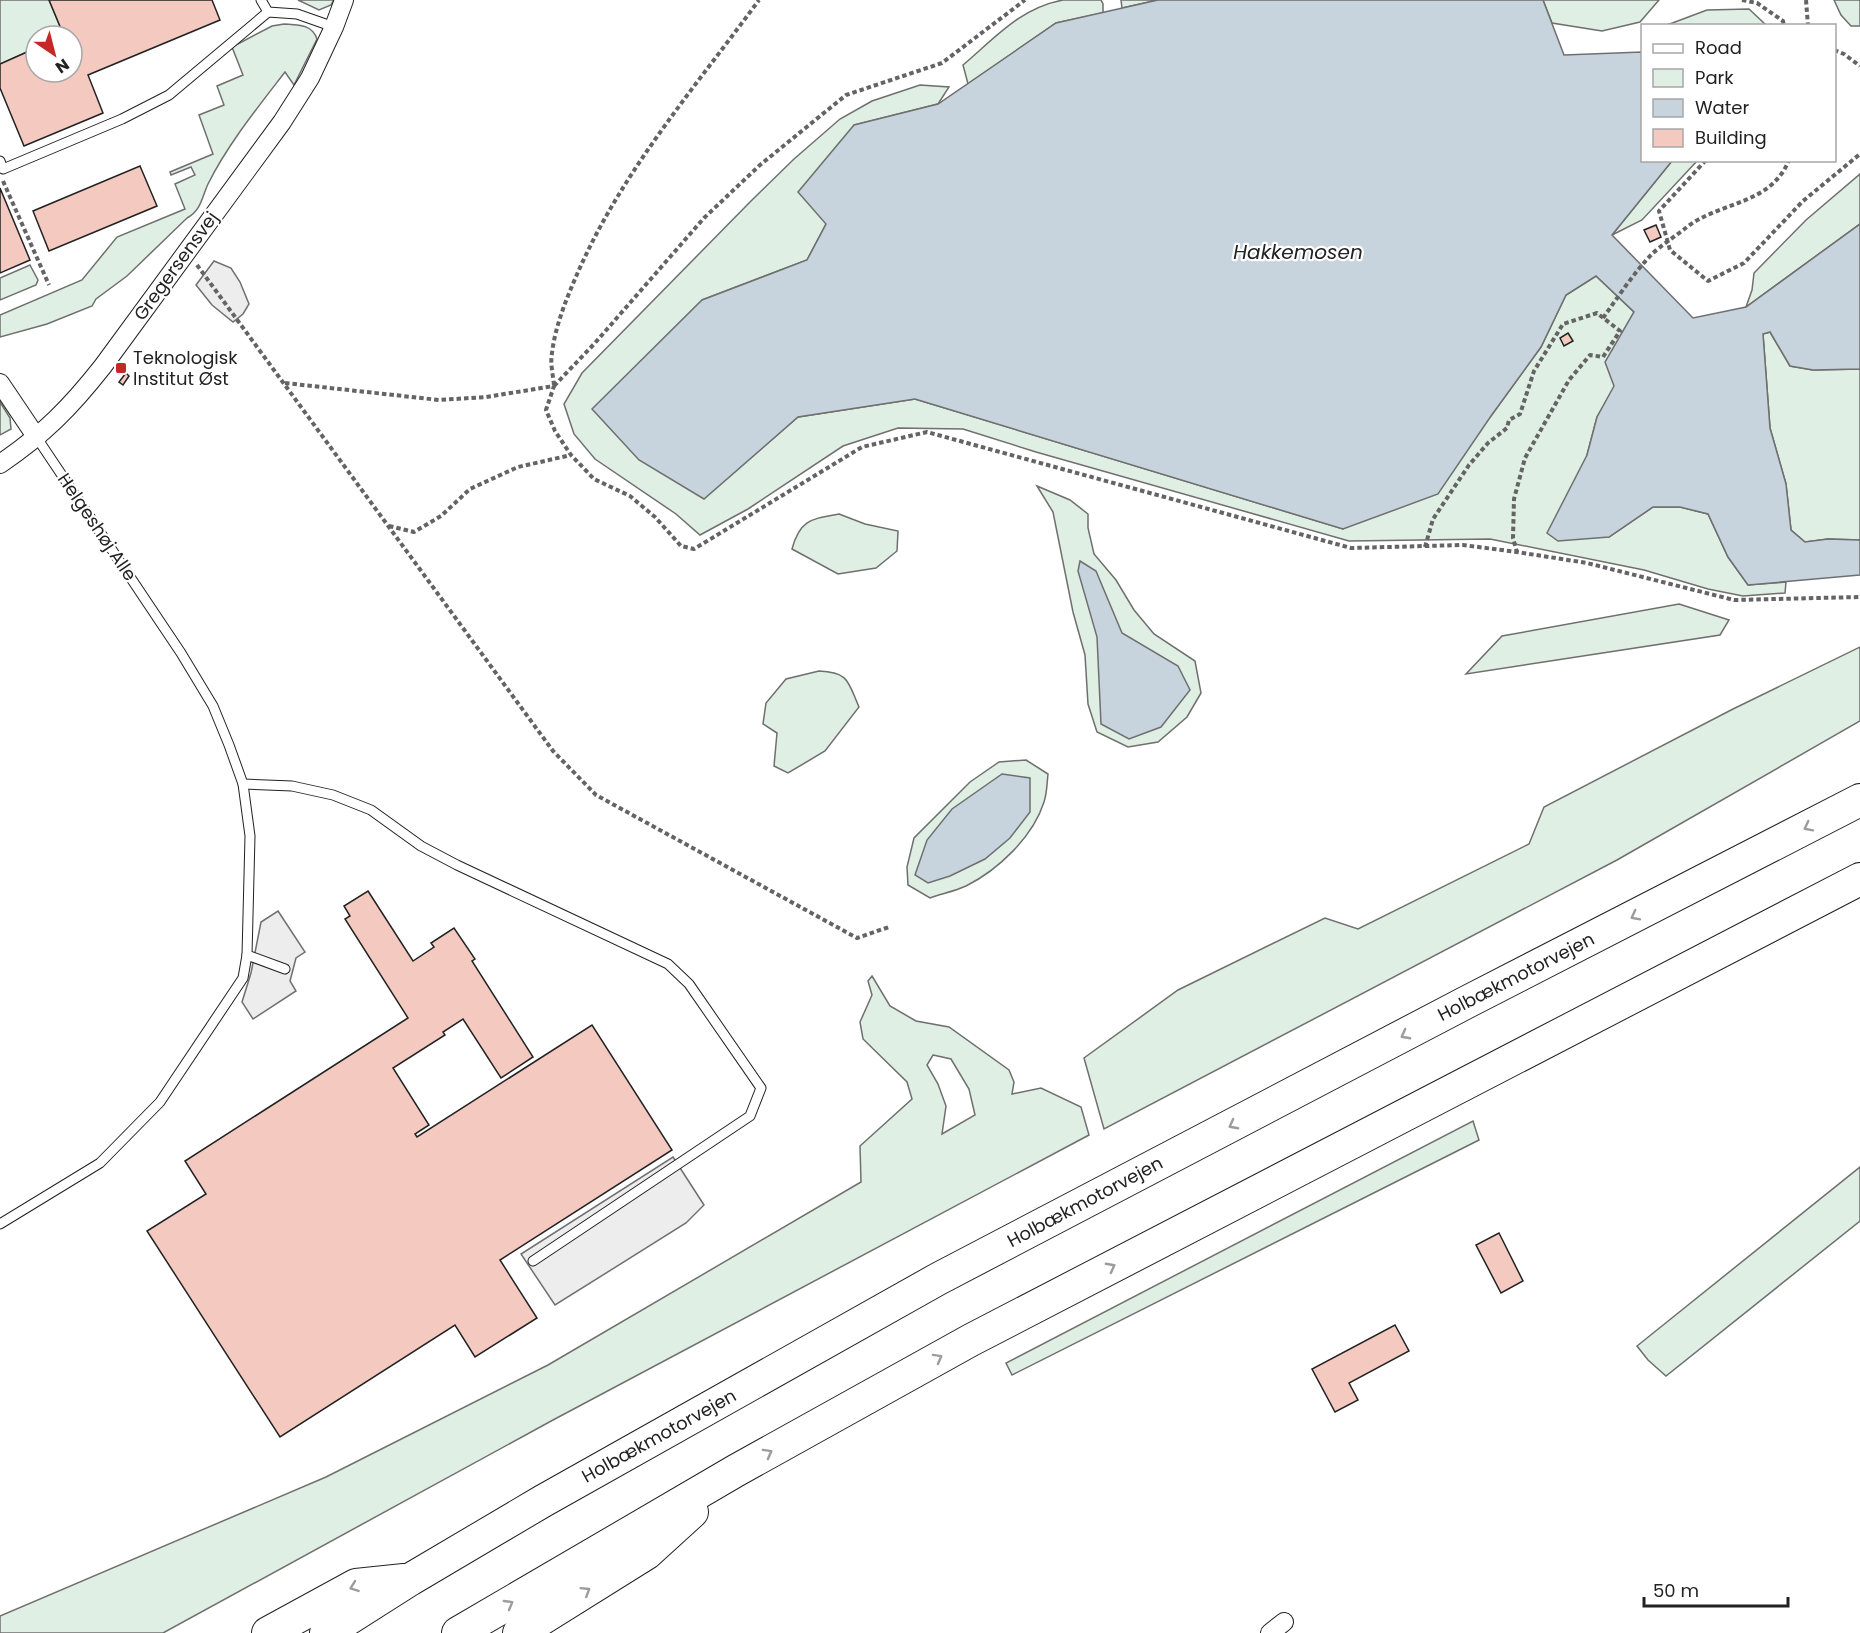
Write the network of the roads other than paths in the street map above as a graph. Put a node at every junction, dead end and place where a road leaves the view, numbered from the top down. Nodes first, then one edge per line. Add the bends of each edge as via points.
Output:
1 (261, 0) edge
2 (344, 0) edge
3 (268, 12) junction
4 (334, 27) junction
5 (2, 165) edge
6 (0, 383) edge
7 (37, 438) junction
8 (0, 464) edge
9 (243, 784) junction
10 (1860, 800) edge
11 (1860, 879) edge
12 (247, 955) junction
13 (285, 969) dead end
14 (0, 1224) edge
15 (533, 1261) dead end
16 (737, 1470) junction
17 (411, 1579) junction
18 (268, 1633) edge
19 (326, 1633) edge
20 (458, 1633) edge
21 (519, 1633) edge

1 - 3 lane
2 - 4 street, Gregersensvej
3 - 4 lane via 297,14
3 - 5 lane via 169,95 122,119
4 - 7 street, Gregersensvej via 310,78 282,122 104,366 75,402
6 - 7 street
7 - 8 street
7 - 9 lane, Helgeshøj Alle via 213,706
9 - 12 lane, Helgeshøj Alle via 250,836
9 - 15 lane via 292,786 333,795 371,810 421,846 457,865 668,964 689,984 761,1088 750,1116
10 -> 17 highway, Holbækmotorvejen via 938,1279
16 -> 11 highway via 971,1340
12 - 13 lane
12 - 14 lane, Helgeshøj Alle via 243,978 160,1102 100,1163
20 -> 16 highway
21 -> 16 highway via 647,1553
17 -> 18 highway via 356,1585
17 - 19 highway, Holbækmotorvejen

